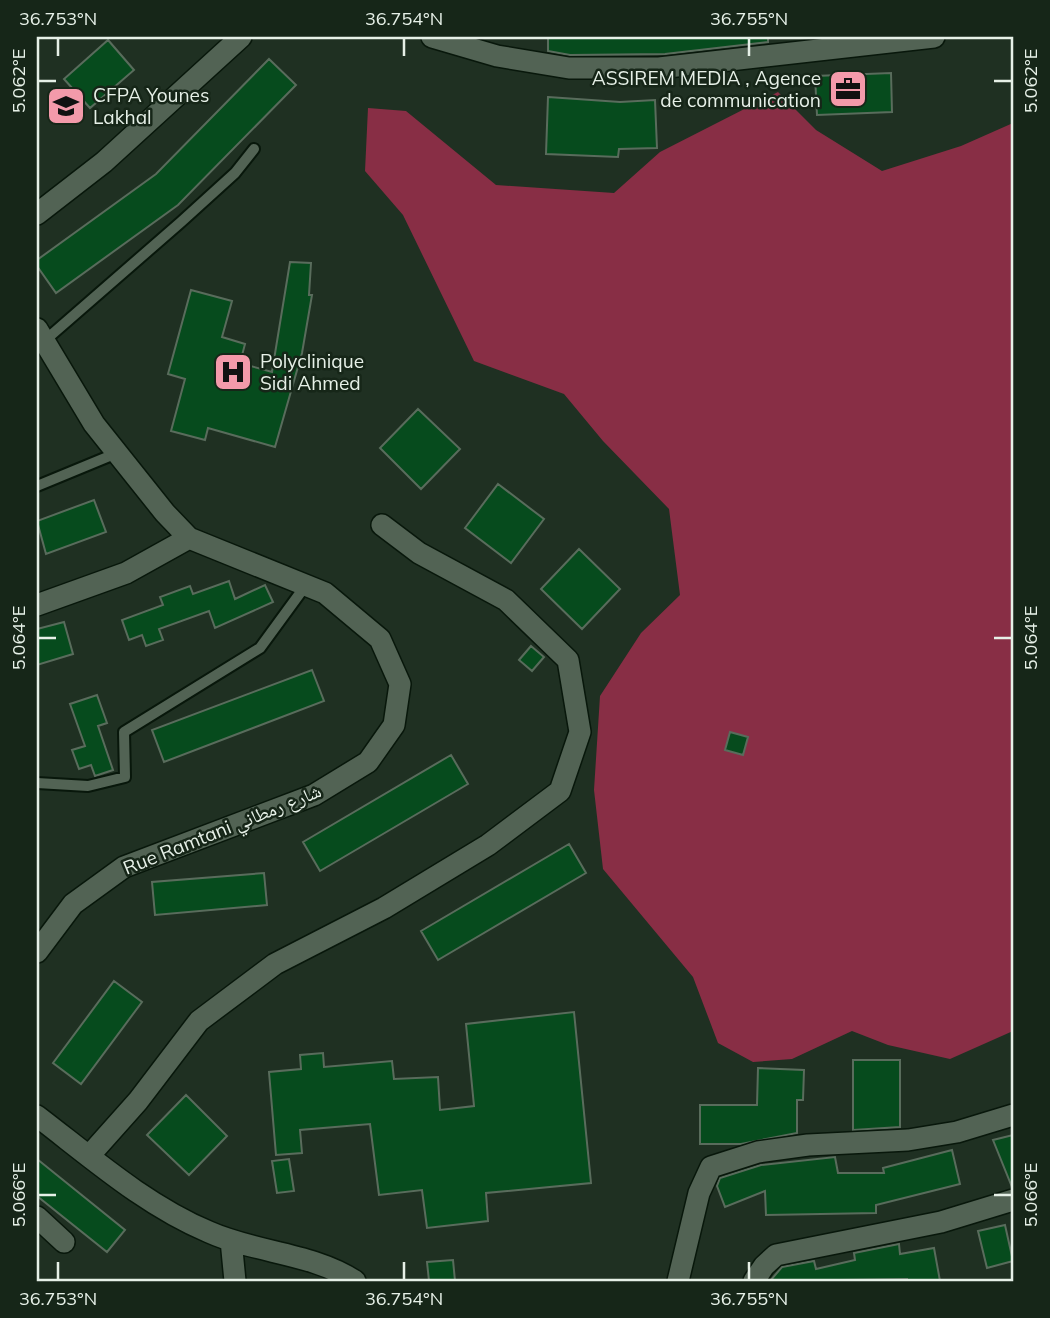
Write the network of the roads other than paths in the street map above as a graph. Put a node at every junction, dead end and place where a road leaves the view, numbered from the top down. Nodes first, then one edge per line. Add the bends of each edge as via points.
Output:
1 (241, 37) edge
2 (432, 37) edge
3 (931, 37) edge
4 (254, 149) dead end
5 (37, 214) edge
6 (39, 339) edge
7 (117, 453) junction
8 (37, 486) edge
9 (382, 525) dead end
10 (189, 538) junction
11 (306, 585) junction
12 (37, 605) edge
13 (37, 783) edge
14 (37, 952) edge
15 (1013, 1115) edge
16 (37, 1116) edge
17 (89, 1156) junction
18 (1013, 1200) edge
19 (37, 1217) edge
20 (231, 1240) junction
21 (64, 1242) dead end
22 (235, 1281) edge
23 (355, 1281) edge
24 (678, 1281) edge
25 (754, 1281) edge

1 - 5 street via 104,162
2 - 3 street via 497,56 569,68 659,68
4 - 6 lane via 199,205
6 - 7 street, Rue Ramtani شارع رمطاني
7 - 8 lane
7 - 10 street, Rue Ramtani شارع رمطاني
9 - 17 street via 419,552 506,600 568,660 580,732 560,791 488,845 384,908 275,964 199,1021
10 - 11 street, Rue Ramtani شارع رمطاني
10 - 12 street via 126,573
11 - 13 lane via 260,648 124,732 125,777 88,786
11 - 14 street, Rue Ramtani شارع رمطاني via 325,593 380,639 400,684 394,725 368,762 314,795 124,867 73,904
15 - 24 street via 957,1132 758,1152 711,1167 699,1193
16 - 17 street
17 - 20 street via 156,1206
18 - 25 street via 941,1222 776,1255
19 - 21 street
20 - 22 street
20 - 23 street via 332,1267

